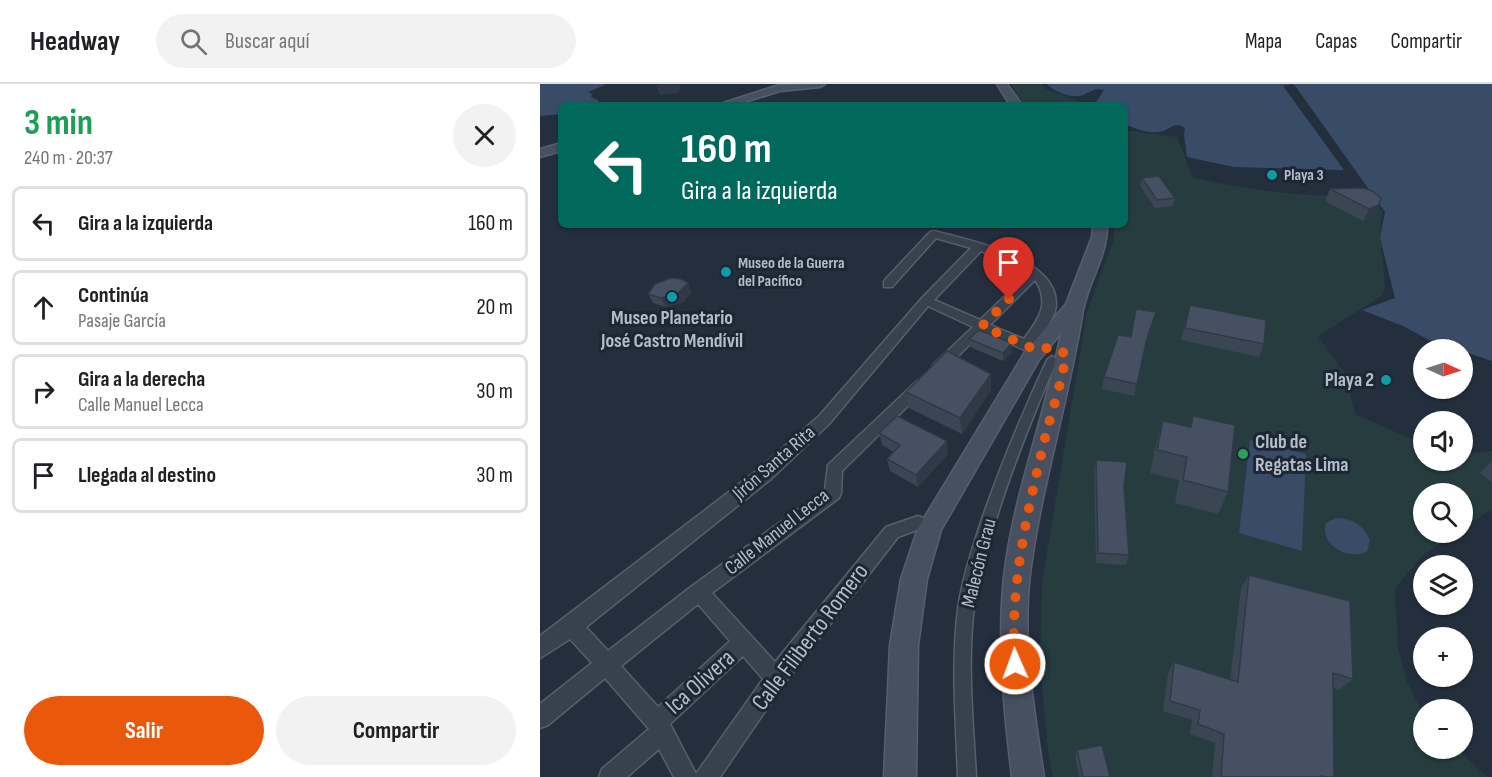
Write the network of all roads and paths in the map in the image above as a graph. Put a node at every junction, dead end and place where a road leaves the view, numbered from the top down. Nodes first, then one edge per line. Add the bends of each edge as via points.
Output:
1 (820, 84) edge
2 (1002, 84) edge
3 (733, 102) edge
4 (1014, 102) edge
5 (558, 148) edge
6 (540, 153) edge
7 (1100, 228) edge
8 (978, 247) junction
9 (1036, 273) junction
10 (888, 284) dead end
11 (926, 301) junction
12 (1075, 304) junction
13 (982, 326) junction
14 (1031, 348) junction
15 (1059, 357) junction
16 (930, 528) junction
17 (699, 592) junction
18 (572, 626) junction
19 (744, 642) junction
20 (540, 648) edge
21 (605, 664) junction
22 (776, 678) junction
23 (540, 717) edge
24 (660, 727) junction
25 (610, 777) edge
26 (686, 777) edge
27 (706, 777) edge
28 (900, 777) edge
29 (967, 777) edge
30 (1028, 777) edge

1 - 3 main road via 779,88
2 - 4 main road
5 - 6 main road
7 - 12 main road
8 - 9 street
8 - 10 street via 934,234
8 - 11 street, Jirón Santa Rita
9 - 13 street, Calle Manuel Lecca
9 - 14 street via 1046,284 1050,305
11 - 13 street
11 - 18 street, Jirón Santa Rita via 824,420 792,450
12 - 14 main road
12 - 15 main road
13 - 14 street
13 - 17 street, Calle Manuel Lecca via 834,469 833,493
14 - 15 main road via 1053,347
14 - 16 main road
15 - 29 street, Malecón Grau via 1030,409 974,569 965,616
15 - 30 main road via 1017,576 1014,642
16 - 22 street, Calle Filiberto Romero via 918,524 892,532
16 - 28 main road via 914,579 904,645
17 - 19 street
17 - 21 street, Calle Manuel Lecca
18 - 20 street, Jirón Santa Rita
18 - 21 street
19 - 22 street
19 - 24 street, Ica Olivera
21 - 23 street, Calle Manuel Lecca
21 - 24 street
22 - 27 street, Calle Filiberto Romero
24 - 25 street, Ica Olivera
24 - 26 street

